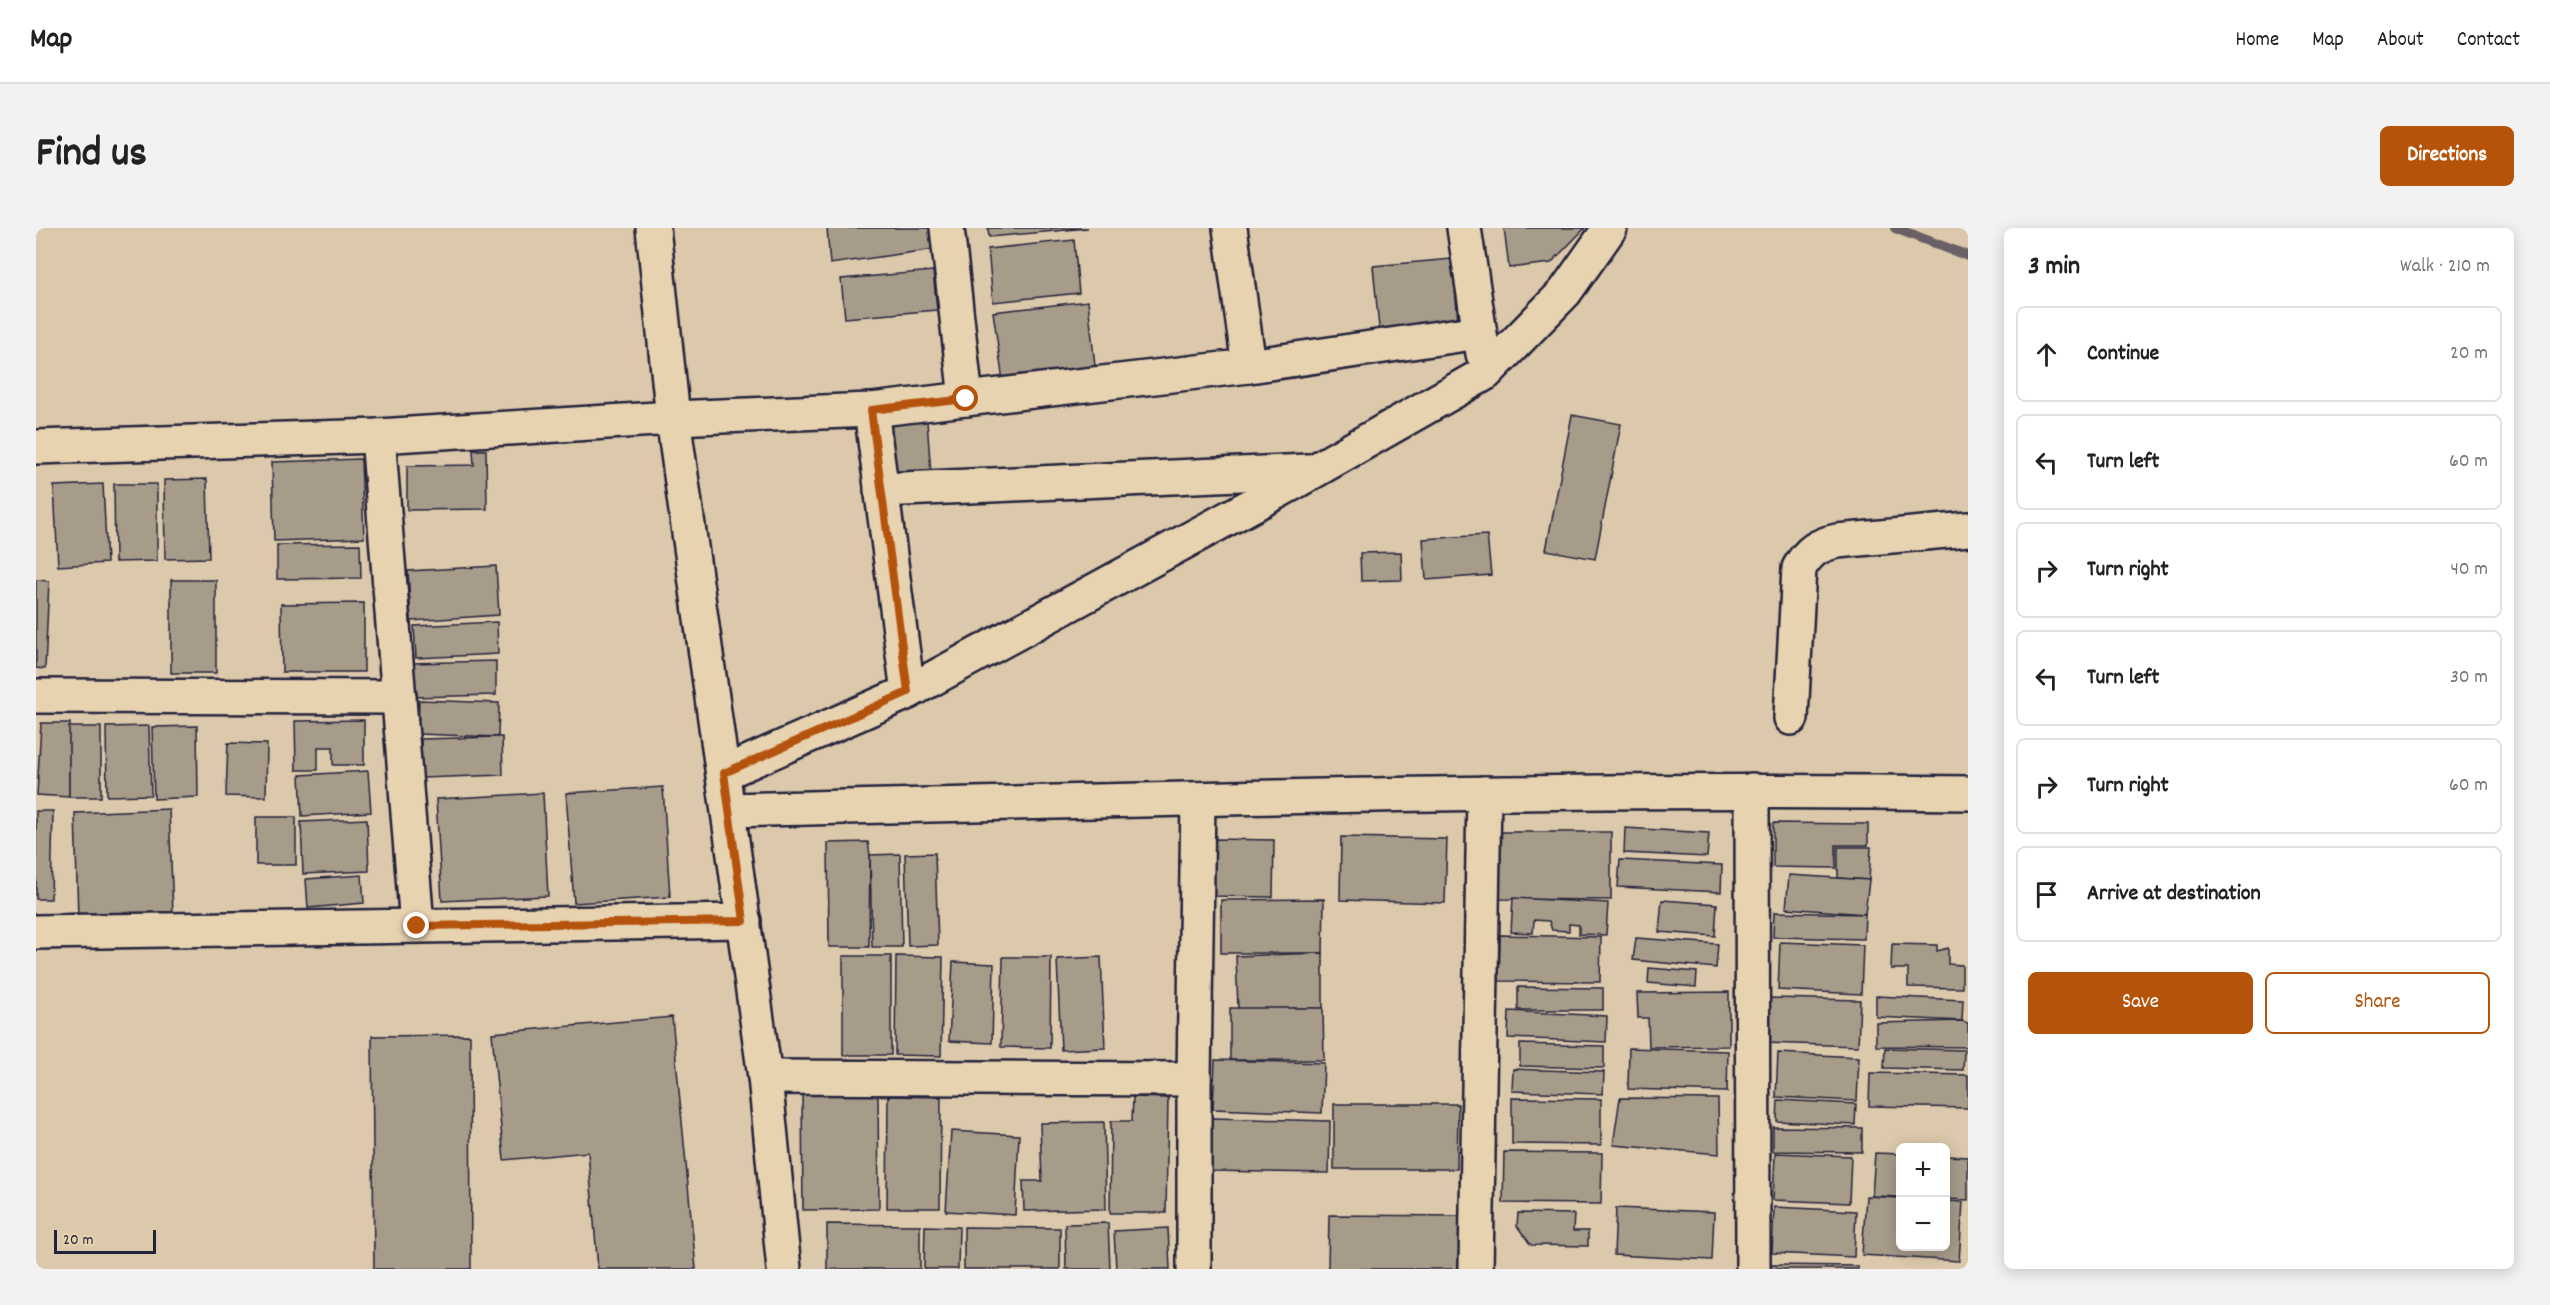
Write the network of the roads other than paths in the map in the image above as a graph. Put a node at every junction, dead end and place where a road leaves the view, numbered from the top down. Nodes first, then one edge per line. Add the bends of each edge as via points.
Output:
1 (653, 228) edge
2 (947, 228) edge
3 (1230, 228) edge
4 (1464, 228) edge
5 (1610, 228) edge
6 (1479, 332) junction
7 (1249, 366) junction
8 (1486, 373) junction
9 (966, 399) junction
10 (871, 410) junction
11 (673, 417) junction
12 (378, 436) junction
13 (36, 447) edge
14 (1314, 471) junction
15 (881, 490) junction
16 (1968, 530) edge
17 (908, 692) junction
18 (36, 696) edge
19 (399, 697) junction
20 (1791, 718) dead end
21 (724, 773) junction
22 (1752, 790) junction
23 (1968, 793) edge
24 (1484, 794) junction
25 (1198, 799) junction
26 (729, 810) junction
27 (744, 921) junction
28 (417, 926) junction
29 (36, 932) edge
30 (765, 1077) junction
31 (1194, 1079) junction
32 (784, 1269) edge
33 (1194, 1269) edge
34 (1476, 1269) edge
35 (1753, 1269) edge

1 - 11 street
2 - 9 street
3 - 7 street
4 - 6 street
5 - 8 street via 1565,292
6 - 7 street
6 - 8 street
7 - 9 street
8 - 14 street
9 - 10 street
10 - 11 street
10 - 15 street
11 - 12 street
11 - 21 street
12 - 13 street
12 - 19 street
14 - 15 street
14 - 17 street
15 - 17 street
16 - 20 street via 1837,541 1821,544 1807,554 1799,568
17 - 21 street
18 - 19 street
19 - 28 street
21 - 26 street
22 - 23 street
22 - 24 street
22 - 35 street
24 - 25 street
24 - 34 street
25 - 26 street
25 - 31 street
26 - 27 street
27 - 28 street
27 - 30 street
28 - 29 street
30 - 31 street
30 - 32 street
31 - 33 street

